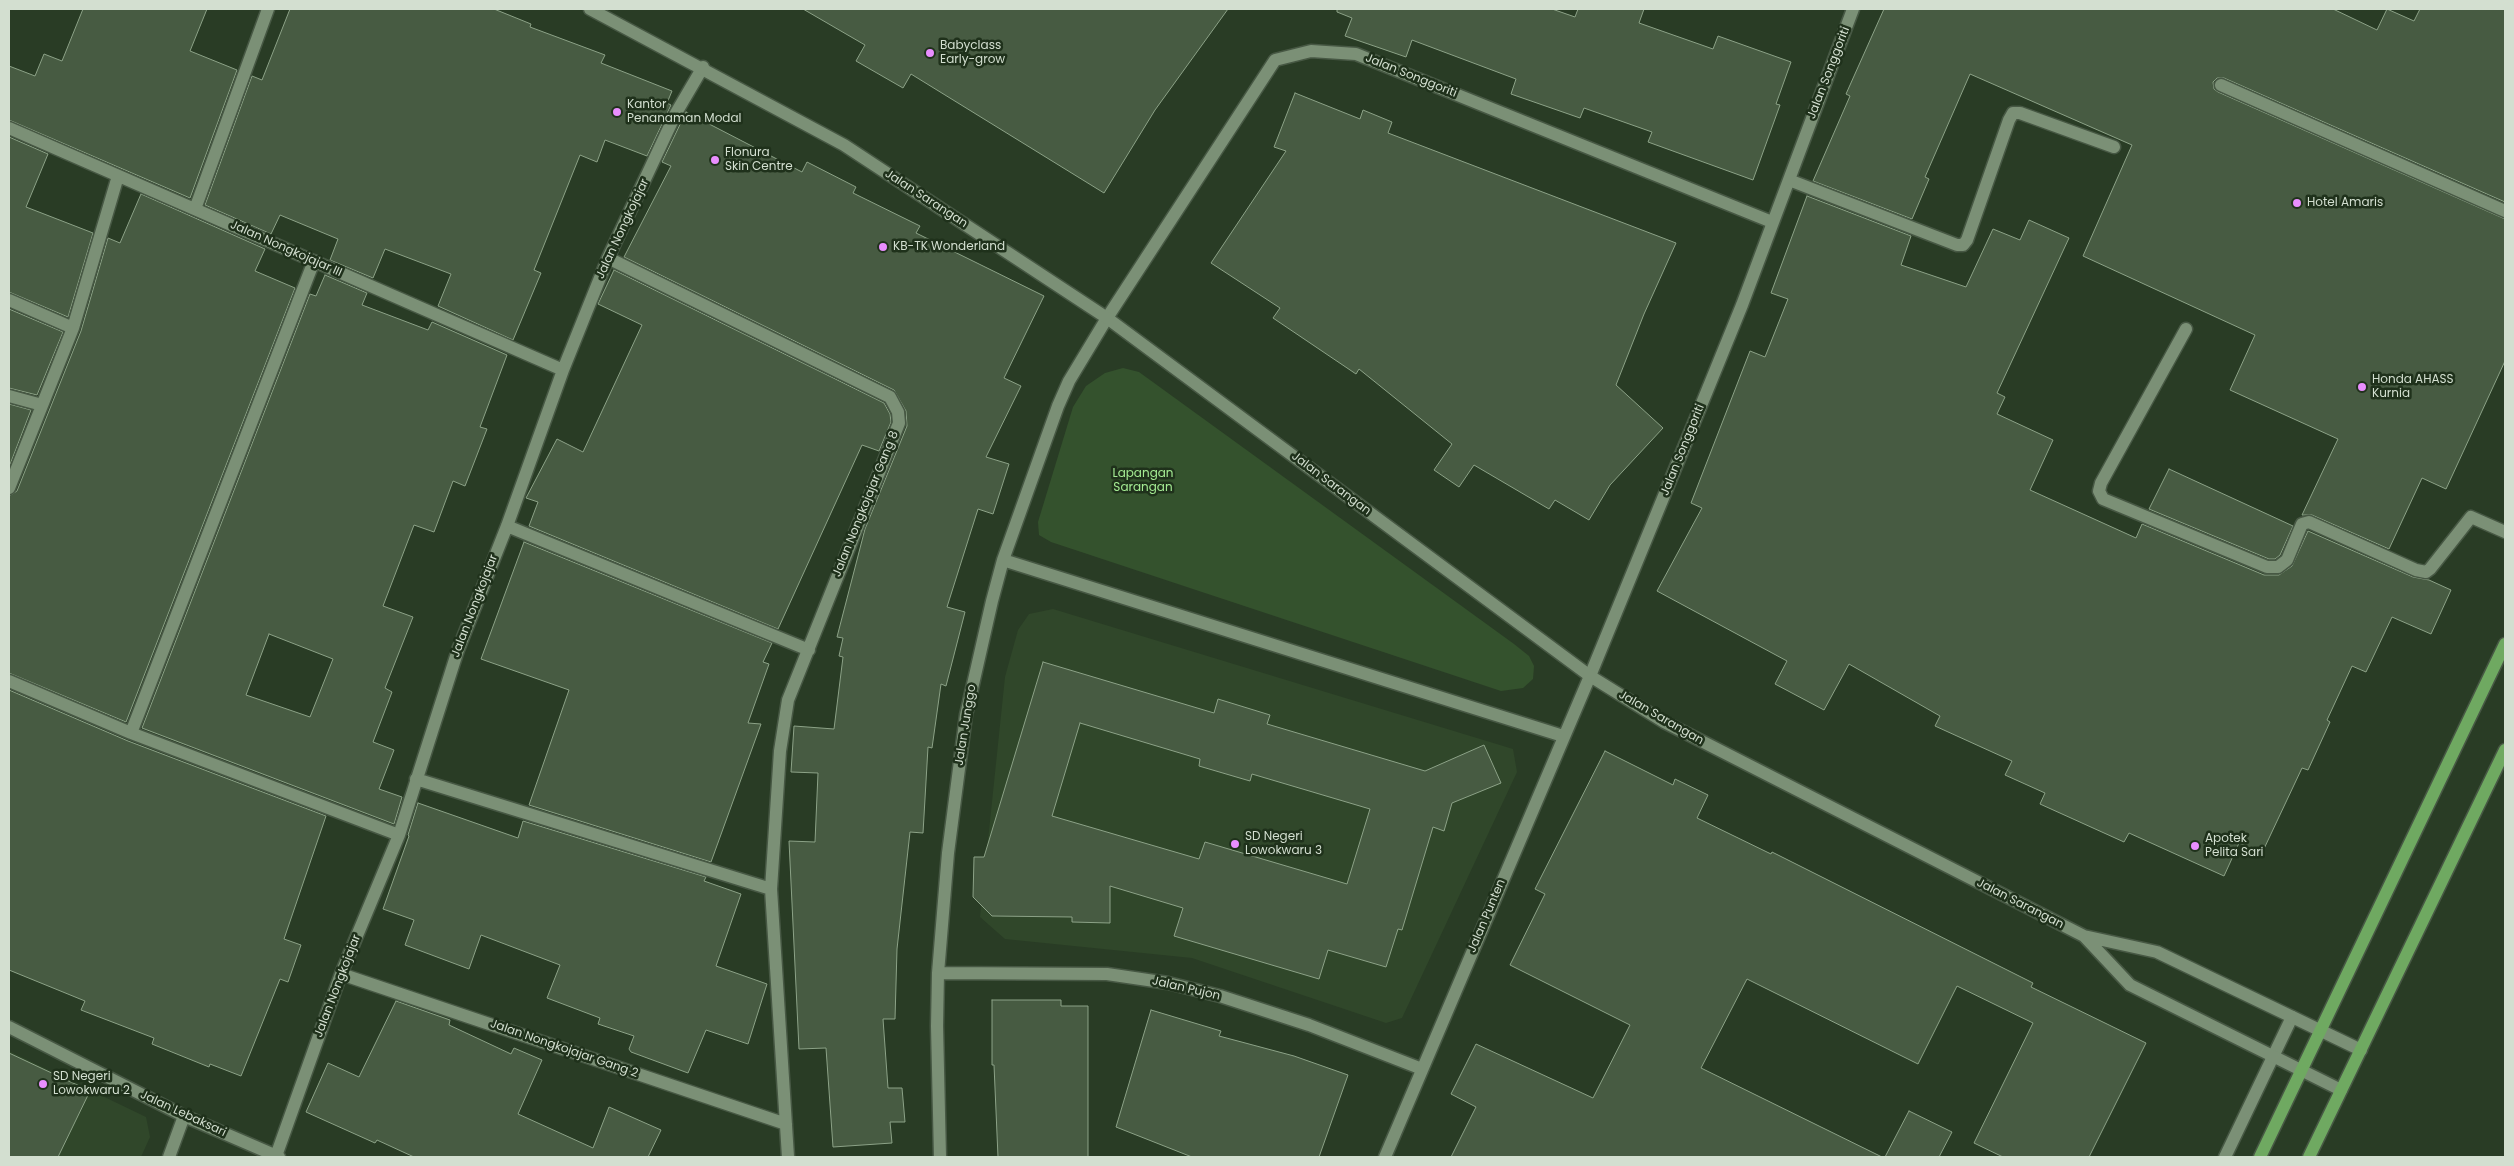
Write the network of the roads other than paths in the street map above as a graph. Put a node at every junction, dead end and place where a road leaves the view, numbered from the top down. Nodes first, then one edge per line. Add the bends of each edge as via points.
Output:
1 (268, 9) edge
2 (590, 9) edge
3 (1853, 9) edge
4 (703, 67) junction
5 (2221, 85) dead end
6 (9, 128) edge
7 (2114, 147) dead end
8 (118, 176) junction
9 (1789, 180) junction
10 (195, 209) junction
11 (2505, 211) edge
12 (1772, 222) junction
13 (608, 258) junction
14 (314, 262) junction
15 (9, 300) edge
16 (1107, 318) junction
17 (73, 328) junction
18 (2186, 329) dead end
19 (563, 370) junction
20 (9, 396) edge
21 (42, 405) junction
22 (9, 488) edge
23 (506, 526) junction
24 (2505, 532) edge
25 (1003, 560) junction
26 (2505, 644) edge
27 (808, 650) junction
28 (1590, 676) junction
29 (9, 681) edge
30 (131, 733) junction
31 (1563, 736) junction
32 (2505, 750) edge
33 (416, 780) junction
34 (399, 835) junction
35 (771, 889) junction
36 (2084, 936) junction
37 (938, 973) junction
38 (341, 974) junction
39 (2292, 1018) junction
40 (9, 1027) edge
41 (2321, 1031) junction
42 (2361, 1050) junction
43 (2273, 1056) junction
44 (1422, 1069) junction
45 (2302, 1070) junction
46 (2341, 1090) junction
47 (184, 1116) junction
48 (786, 1124) junction
49 (277, 1156) edge
50 (169, 1157) edge
51 (788, 1157) edge
52 (940, 1157) edge
53 (1385, 1157) edge
54 (2225, 1157) edge
55 (2260, 1157) edge
56 (2309, 1157) edge

1 - 10 street
2 - 4 street, Jalan Sarangan
3 - 9 street, Jalan Songgoriti
4 - 13 street, Jalan Nongkojajar via 676,113
4 - 16 street, Jalan Sarangan via 844,145
5 - 11 street
6 - 8 street, Jalan Nongkojajar III
7 - 9 street via 2013,113 1963,245
8 - 10 street, Jalan Nongkojajar III
8 - 17 street
9 - 12 street, Jalan Songgoriti
10 - 14 street, Jalan Nongkojajar III
12 - 16 street, Jalan Songgoriti via 1356,54 1311,51 1275,60
12 - 28 street, Jalan Songgoriti via 1738,314
13 - 19 street, Jalan Nongkojajar
13 - 27 street, Jalan Nongkojajar Gang 8 via 890,396 898,412 899,423
14 - 19 street, Jalan Nongkojajar III
14 - 30 street
15 - 17 street
16 - 25 street, Jalan Junggo via 1058,406
16 - 28 street, Jalan Sarangan
17 - 21 street
18 - 24 street via 2101,483 2103,500 2267,567 2278,567 2287,560 2302,524 2309,522 2426,572 2471,517
19 - 23 street, Jalan Nongkojajar
20 - 21 street
21 - 22 street
23 - 27 street
23 - 33 street, Jalan Nongkojajar via 458,650
25 - 31 street
25 - 37 street, Jalan Junggo via 966,714 948,853
26 - 41 main road
27 - 35 street, Jalan Nongkojajar Gang 8 via 788,700 780,751
28 - 31 street, Jalan Punten
28 - 36 street, Jalan Sarangan via 1664,722
29 - 30 street
30 - 34 street
31 - 44 street, Jalan Punten
32 - 42 main road
33 - 34 street, Jalan Nongkojajar
33 - 35 street
34 - 38 street, Jalan Nongkojajar
35 - 48 street, Jalan Nongkojajar Gang 8
36 - 39 street, Jalan Sarangan via 2157,952
36 - 43 street, Jalan Sarangan via 2130,985
37 - 44 street, Jalan Pujon via 1107,974 1168,983 1300,1022
37 - 52 street, Jalan Junggo
38 - 48 street, Jalan Nongkojajar Gang 2
38 - 49 street, Jalan Nongkojajar
39 - 41 street, Jalan Sarangan
39 - 43 street
40 - 47 street, Jalan Lebaksari
41 - 42 street, Jalan Sarangan
41 - 45 main road
42 - 46 main road
43 - 45 street, Jalan Sarangan
43 - 54 street
44 - 53 street, Jalan Punten
45 - 46 street, Jalan Sarangan
45 - 55 main road
46 - 56 main road
47 - 49 street, Jalan Lebaksari
47 - 50 street
48 - 51 street, Jalan Nongkojajar Gang 8

